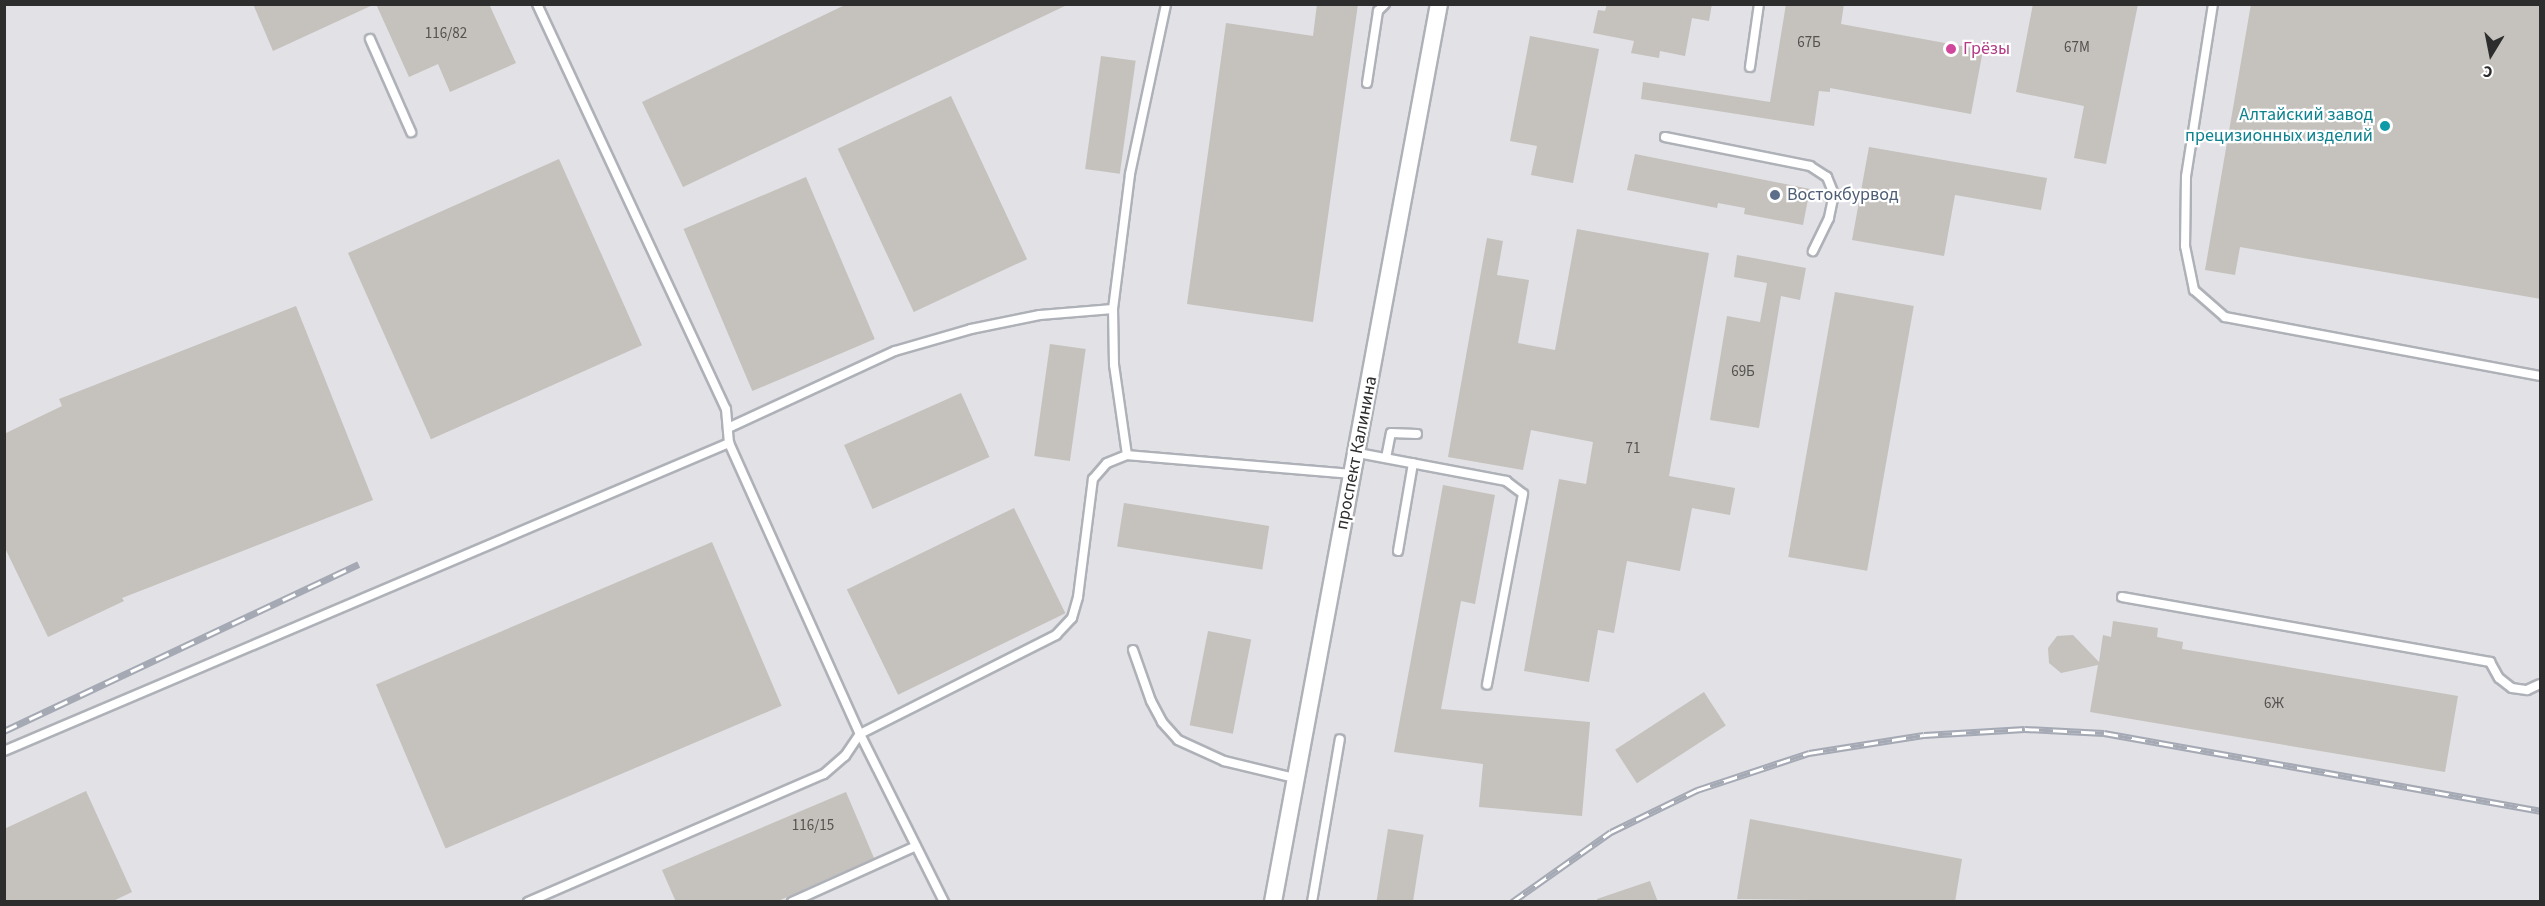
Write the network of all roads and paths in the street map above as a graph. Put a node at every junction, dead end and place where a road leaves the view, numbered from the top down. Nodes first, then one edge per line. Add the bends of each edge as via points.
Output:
1 (537, 4) edge
2 (1166, 4) edge
3 (1384, 4) edge
4 (1439, 4) edge
5 (1759, 4) edge
6 (2213, 4) edge
7 (370, 39) dead end
8 (1750, 67) dead end
9 (1367, 83) dead end
10 (411, 132) dead end
11 (1665, 137) dead end
12 (1813, 251) dead end
13 (1113, 309) junction
14 (2541, 376) edge
15 (728, 428) junction
16 (1417, 434) dead end
17 (729, 443) junction
18 (1358, 453) junction
19 (1127, 455) junction
20 (1386, 458) junction
21 (1413, 463) junction
22 (1354, 474) junction
23 (1398, 551) dead end
24 (2122, 597) dead end
25 (1133, 650) dead end
26 (2541, 684) edge
27 (1487, 685) dead end
28 (860, 734) junction
29 (1340, 740) dead end
30 (4, 751) edge
31 (1295, 778) junction
32 (916, 846) junction
33 (528, 902) edge
34 (792, 902) edge
35 (944, 902) edge
36 (1273, 902) edge
37 (1312, 902) edge

1 - 15 lane via 726,409
2 - 13 lane via 1130,174
3 - 9 lane via 1378,11
4 - 18 street, проспект Калинина
5 - 8 lane
6 - 14 lane via 2186,177 2185,246 2194,290 2225,317
7 - 10 lane
11 - 12 lane via 1810,166 1827,177 1834,194 1829,218
13 - 15 lane via 1040,315 971,329 895,351
13 - 19 lane via 1114,365
15 - 17 lane
16 - 20 lane via 1391,433
17 - 28 lane
17 - 30 lane
18 - 20 lane
18 - 22 street, проспект Калинина
19 - 22 lane
19 - 28 lane via 1107,463 1093,479 1078,597 1072,618 1056,635
20 - 21 lane
21 - 23 lane
21 - 27 lane via 1506,481 1524,494
22 - 31 street, проспект Калинина
24 - 26 lane via 2490,662 2499,678 2512,688 2527,690
25 - 31 lane via 1151,701 1178,740 1224,761
28 - 32 lane
28 - 33 lane via 845,756 824,774
29 - 37 lane
31 - 36 street, проспект Калинина
32 - 34 lane
32 - 35 lane

